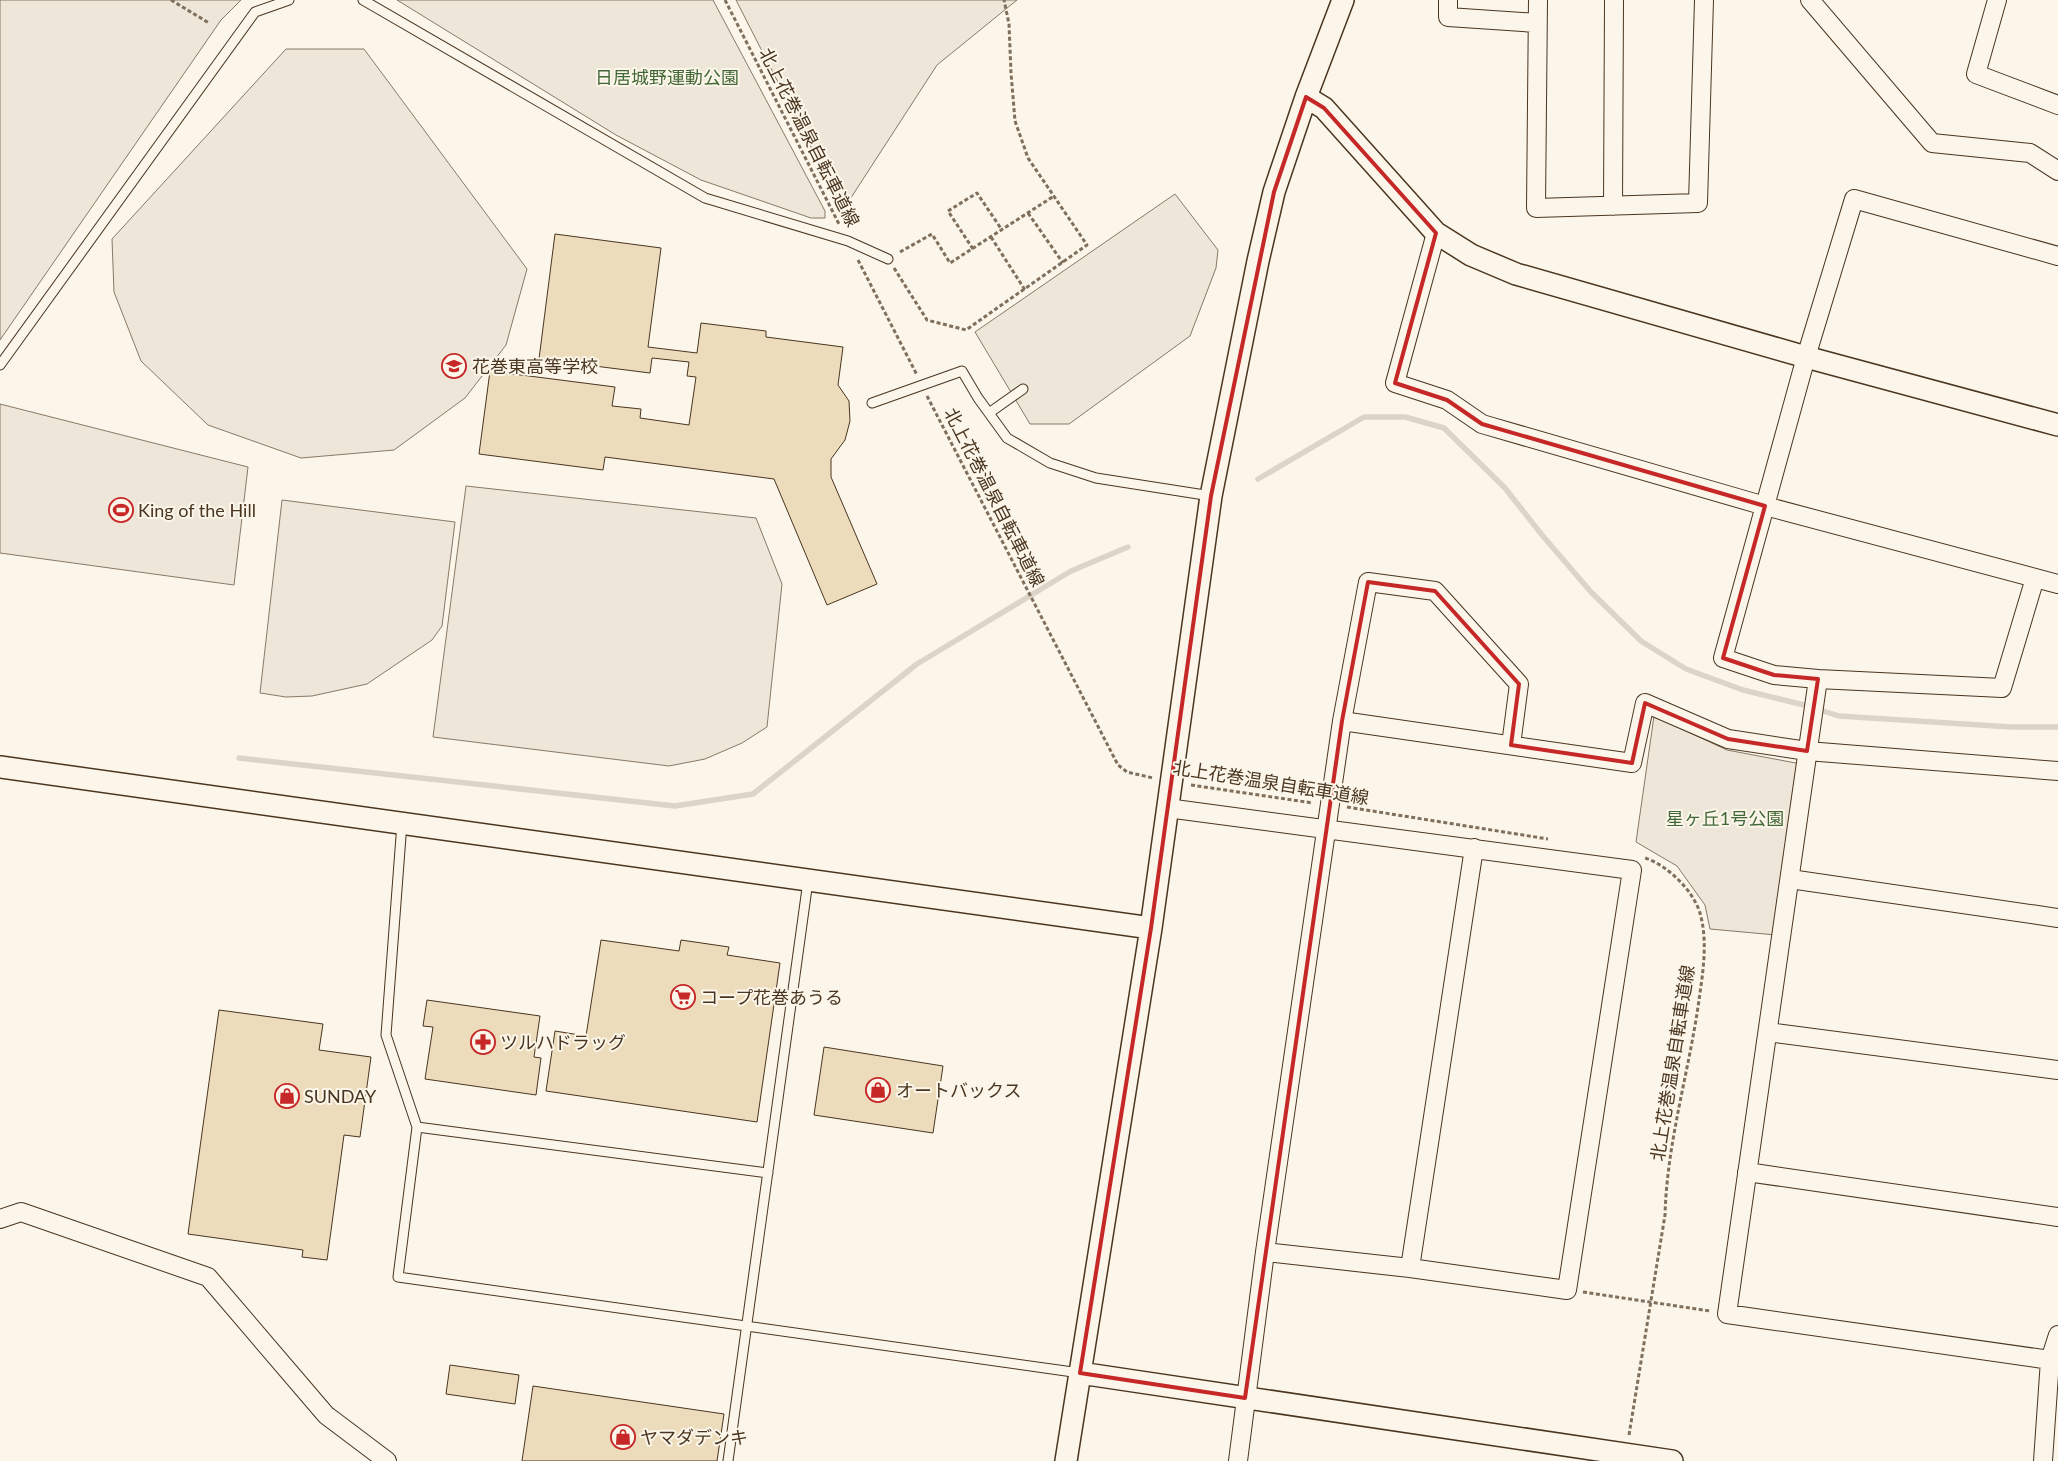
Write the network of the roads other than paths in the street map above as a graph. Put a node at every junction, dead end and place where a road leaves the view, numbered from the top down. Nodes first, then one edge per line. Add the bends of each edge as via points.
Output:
1 (289, 0) edge
2 (363, 0) edge
3 (1343, 0) edge
4 (1448, 0) edge
5 (1538, 0) edge
6 (1614, 0) edge
7 (1704, 0) edge
8 (1810, 0) edge
9 (1997, 0) edge
10 (1537, 23) junction
11 (1306, 98) junction
12 (2056, 99) edge
13 (2058, 171) edge
14 (1613, 206) junction
15 (1436, 233) junction
16 (2058, 256) edge
17 (888, 259) road end
18 (1806, 357) junction
19 (0, 365) edge
20 (1023, 389) dead end
21 (872, 403) dead end
22 (989, 413) junction
23 (2058, 425) edge
24 (1211, 496) junction
25 (1765, 506) junction
26 (2035, 578) junction
27 (2058, 584) edge
28 (1818, 679) junction
29 (1342, 721) junction
30 (1511, 745) junction
31 (1807, 751) junction
32 (0, 767) edge
33 (2058, 771) edge
34 (1167, 808) junction
35 (402, 823) junction
36 (1326, 828) junction
37 (1474, 848) junction
38 (1790, 879) junction
39 (808, 880) junction
40 (2058, 918) edge
41 (1151, 928) junction
42 (1768, 1032) junction
43 (2058, 1070) edge
44 (417, 1127) junction
45 (1747, 1172) junction
46 (768, 1173) junction
47 (2058, 1217) edge
48 (0, 1219) edge
49 (1265, 1252) junction
50 (1410, 1268) junction
51 (747, 1326) junction
52 (2058, 1335) edge
53 (2050, 1360) junction
54 (1080, 1374) junction
55 (1245, 1398) junction
56 (1600, 1456) edge
57 (387, 1461) edge
58 (728, 1461) edge
59 (1066, 1461) edge
60 (1238, 1461) edge
61 (1672, 1461) edge
62 (2043, 1461) edge

1 - 19 lane via 256,12
2 - 17 lane via 705,198 848,241
3 - 11 street
4 - 10 street via 1448,17
5 - 10 street
6 - 14 street
7 - 14 street via 1698,203
8 - 13 street via 1932,143 2030,153
9 - 12 street via 1976,74
10 - 14 street via 1536,208
11 - 15 street via 1324,108
11 - 24 street via 1274,192
15 - 18 street via 1471,255 1516,274
15 - 25 street via 1395,383 1447,400 1482,424
16 - 18 street via 1854,199
18 - 23 street
18 - 25 street
20 - 22 lane
21 - 22 lane via 962,371
22 - 24 lane via 1007,438 1050,463 1096,478
24 - 34 street
25 - 26 street
25 - 28 street via 1723,658 1774,675
26 - 27 street
26 - 28 street via 2002,688
28 - 31 street
29 - 30 street
29 - 30 street via 1368,582 1435,591 1519,684
29 - 36 street
30 - 31 street via 1632,763 1645,703 1728,739
31 - 33 street
31 - 38 street
32 - 35 street
34 - 36 street
34 - 41 street
35 - 39 street
35 - 44 lane via 386,1035
36 - 37 street
36 - 49 street
37 - 50 street
37 - 50 street via 1632,870 1567,1290
38 - 40 street
38 - 42 street
39 - 41 street
39 - 46 lane
41 - 54 street
42 - 43 street
42 - 45 street
44 - 46 lane
44 - 51 lane via 398,1277
45 - 47 street
45 - 53 street via 1727,1314
46 - 51 lane
48 - 57 street via 21,1212 208,1277 326,1415
49 - 50 street
49 - 55 street
51 - 54 lane
51 - 58 lane
52 - 53 street
53 - 62 street
54 - 55 street
54 - 59 street
55 - 56 street
55 - 60 street
56 - 61 street via 1628,1454

